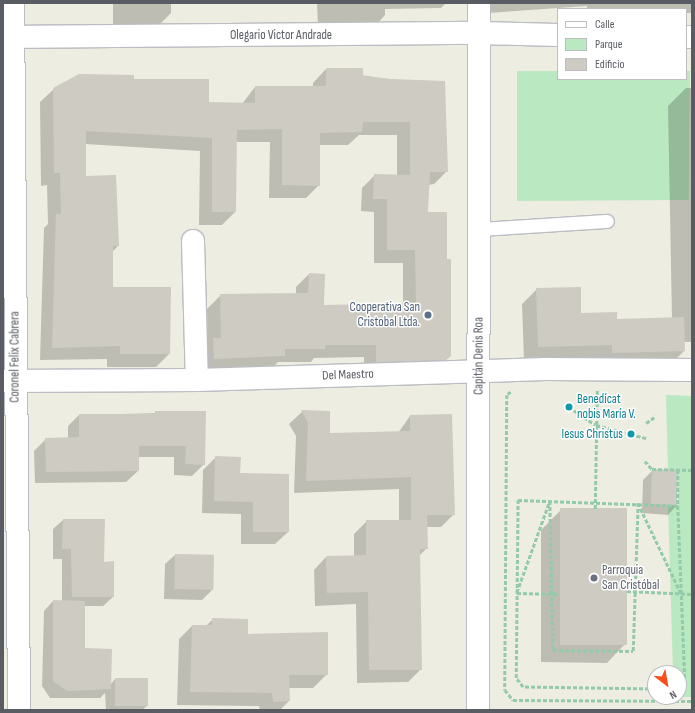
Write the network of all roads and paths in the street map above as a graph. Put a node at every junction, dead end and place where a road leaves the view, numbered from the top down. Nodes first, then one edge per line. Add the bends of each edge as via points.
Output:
1 (13, 3) edge
2 (479, 3) edge
3 (479, 33) junction
4 (557, 35) edge
5 (8, 37) edge
6 (607, 221) dead end
7 (479, 229) junction
8 (193, 241) dead end
9 (692, 370) edge
10 (479, 371) junction
11 (197, 380) junction
12 (9, 381) edge
13 (597, 386) dead end
14 (516, 387) dead end
15 (569, 407) dead end
16 (656, 416) dead end
17 (646, 423) dead end
18 (596, 425) junction
19 (646, 438) dead end
20 (645, 462) dead end
21 (678, 470) junction
22 (692, 470) edge
23 (550, 501) junction
24 (595, 502) junction
25 (638, 503) junction
26 (678, 506) junction
27 (595, 509) dead end
28 (627, 591) dead end
29 (632, 591) junction
30 (516, 593) junction
31 (552, 594) junction
32 (559, 594) dead end
33 (681, 594) junction
34 (692, 594) edge
35 (684, 665) edge
36 (647, 689) edge
37 (692, 701) edge
38 (20, 710) edge
39 (478, 710) edge

1 - 5 street, Coronel Felix Cabrera
2 - 3 street, Capitán Denis Roa
3 - 4 street, Olegario Victor Andrade
3 - 5 street, Olegario Victor Andrade
3 - 7 street, Capitán Denis Roa
5 - 12 street, Coronel Felix Cabrera
6 - 7 lane
7 - 10 street, Capitán Denis Roa
8 - 11 street
9 - 10 street, Del Maestro
10 - 11 street, Del Maestro
10 - 39 street, Capitán Denis Roa
11 - 12 street, Del Maestro
12 - 38 street, Coronel Felix Cabrera
13 - 18 path
14 - 37 path via 507,395 505,690 514,700
15 - 18 path
16 - 17 path
18 - 19 path
18 - 24 path
20 - 21 path via 652,469
21 - 22 path
21 - 26 path
23 - 24 path
23 - 30 path
23 - 30 path via 518,500
23 - 31 path
24 - 25 path
24 - 27 path
25 - 26 path
25 - 29 path
25 - 33 path
26 - 33 path
28 - 29 path
29 - 31 path via 633,651 553,650
29 - 33 path
30 - 31 path
30 - 36 path via 516,678 523,687
31 - 32 path
33 - 34 path
33 - 35 path

